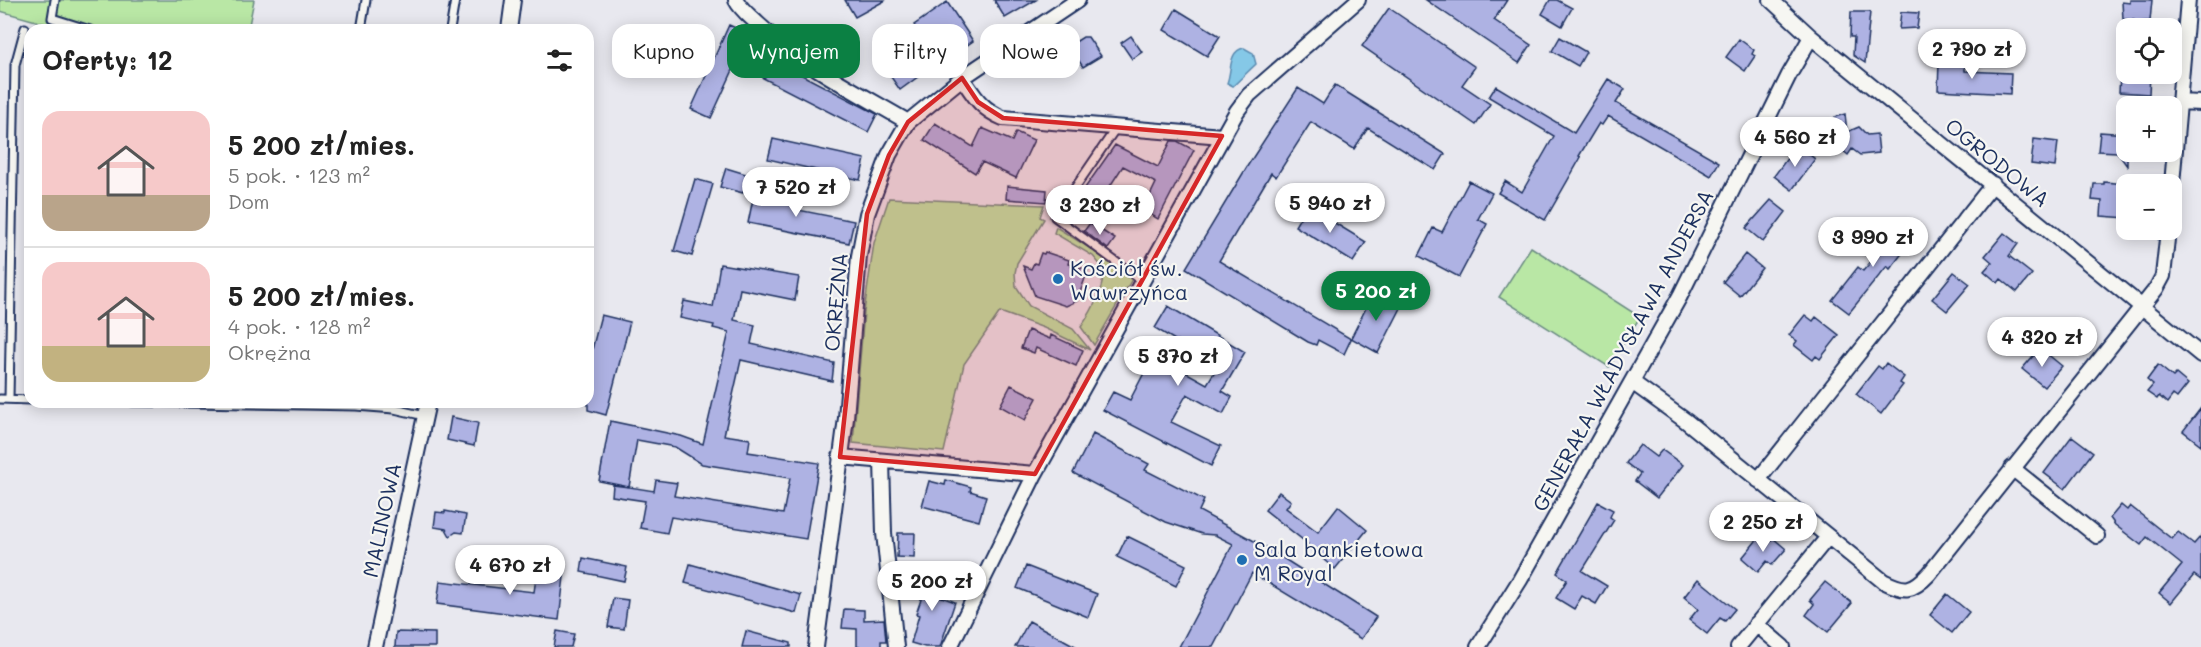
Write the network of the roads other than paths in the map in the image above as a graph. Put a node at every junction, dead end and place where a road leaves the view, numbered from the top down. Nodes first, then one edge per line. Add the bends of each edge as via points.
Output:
1 (55, 0) edge
2 (366, 0) edge
3 (455, 0) edge
4 (513, 0) edge
5 (736, 0) edge
6 (1078, 0) edge
7 (1358, 0) edge
8 (1771, 0) edge
9 (2188, 0) edge
10 (71, 24) edge
11 (362, 24) edge
12 (451, 24) edge
13 (510, 24) edge
14 (24, 32) edge
15 (1810, 37) junction
16 (968, 74) edge
17 (962, 78) joint
18 (2179, 96) edge
19 (2182, 102) edge
20 (2201, 104) edge
21 (908, 122) junction
22 (1116, 128) junction
23 (1222, 136) junction
24 (1993, 184) junction
25 (2167, 240) edge
26 (1143, 282) junction
27 (2144, 306) junction
28 (2201, 354) edge
29 (1632, 382) junction
30 (0, 399) edge
31 (9, 399) junction
32 (24, 400) edge
33 (384, 408) edge
34 (427, 409) edge
35 (840, 457) junction
36 (882, 461) junction
37 (2012, 468) junction
38 (1035, 474) junction
39 (1758, 480) junction
40 (2097, 536) dead end
41 (1828, 537) junction
42 (1756, 624) junction
43 (375, 647) edge
44 (816, 647) edge
45 (896, 647) edge
46 (950, 647) edge
47 (1478, 647) edge
48 (1737, 647) edge
49 (1783, 647) edge

1 - 10 lane via 52,18
2 - 11 lane
3 - 12 lane
4 - 13 street
5 - 21 street via 788,49
6 - 16 street, OKRĘŻNA
7 - 23 street via 1249,95
8 - 15 street, OGRODOWA
9 - 18 street
14 - 31 lane via 15,65
15 - 24 street, OGRODOWA
15 - 29 street, GENERAŁA WŁADYSŁAWA ANDERSA via 1680,296
17 - 21 street, OKRĘŻNA
17 - 22 street via 988,112 1003,118
19 - 20 street
21 - 35 street, OKRĘŻNA via 889,155 867,214 859,256
22 - 23 street
22 - 26 lane via 1055,218
23 - 26 street
24 - 27 street, OGRODOWA
24 - 39 street
25 - 27 street via 2163,276
26 - 38 street
27 - 28 street, OGRODOWA
27 - 37 street
29 - 39 street
29 - 47 street, GENERAŁA WŁADYSŁAWA ANDERSA
30 - 31 lane
31 - 32 lane
33 - 34 lane
34 - 43 street, MALINOWA
35 - 36 street
35 - 44 street, OKRĘŻNA
36 - 38 street
36 - 45 street via 884,533
37 - 40 street
37 - 41 street via 1914,588 1895,587 1883,581
38 - 46 street
39 - 41 street
41 - 42 street
42 - 48 street
42 - 49 street

